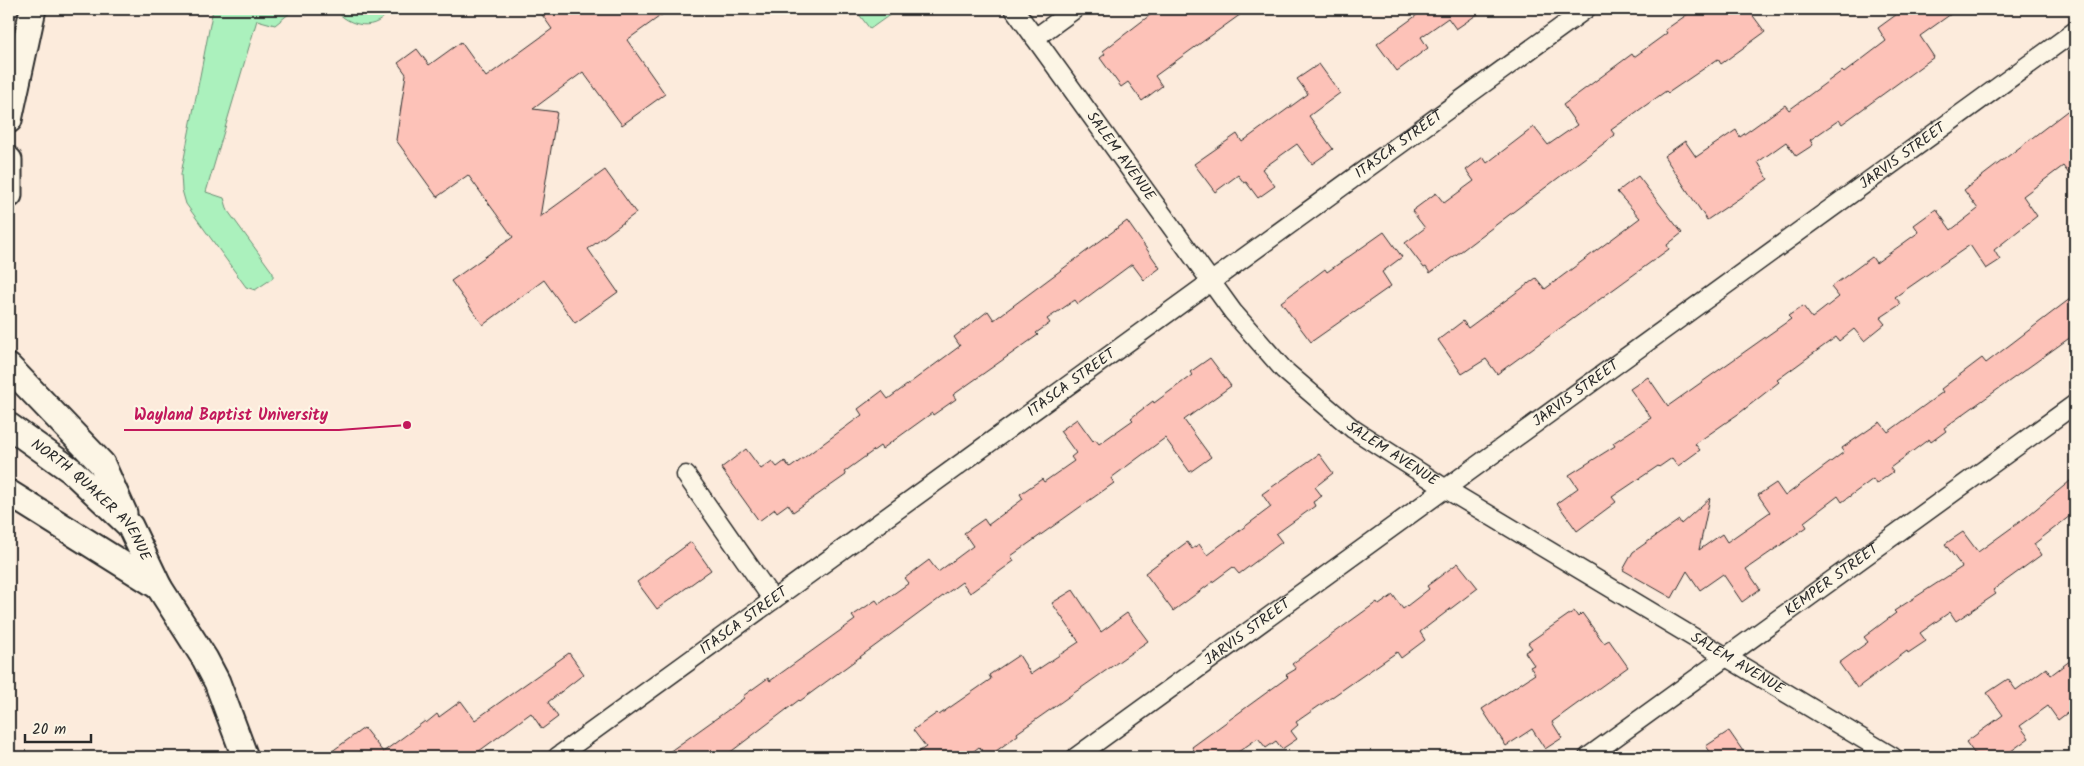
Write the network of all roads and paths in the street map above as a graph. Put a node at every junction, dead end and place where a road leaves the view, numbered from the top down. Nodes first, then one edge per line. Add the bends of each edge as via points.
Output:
1 (32, 9) edge
2 (1014, 9) edge
3 (1075, 9) edge
4 (1586, 9) edge
5 (2075, 31) edge
6 (1035, 38) junction
7 (9, 120) edge
8 (9, 160) edge
9 (9, 195) edge
10 (1211, 280) junction
11 (9, 367) edge
12 (2075, 404) edge
13 (9, 426) edge
14 (686, 475) dead end
15 (1446, 489) junction
16 (9, 493) edge
17 (9, 507) edge
18 (40, 514) junction
19 (130, 526) junction
20 (159, 587) junction
21 (773, 600) junction
22 (1727, 656) junction
23 (245, 757) edge
24 (557, 757) edge
25 (1076, 757) edge
26 (1588, 757) edge
27 (1893, 757) edge

1 - 7 main road
2 - 6 street, SALEM AVENUE
3 - 6 street
4 - 10 street, ITASCA STREET
5 - 15 street, JARVIS STREET
6 - 10 street, SALEM AVENUE
8 - 9 main road
10 - 15 street, SALEM AVENUE via 1233,312 1284,370 1353,429
10 - 21 street, ITASCA STREET
11 - 19 main road via 102,464
12 - 22 street, KEMPER STREET
13 - 19 main road, NORTH QUAKER AVENUE via 72,471
14 - 21 street
15 - 22 street, SALEM AVENUE
15 - 25 street, JARVIS STREET
16 - 18 main road, NORTH QUAKER AVENUE
17 - 18 main road
18 - 20 main road, NORTH QUAKER AVENUE
19 - 20 main road, NORTH QUAKER AVENUE
20 - 23 main road, NORTH QUAKER AVENUE via 205,659
21 - 24 street, ITASCA STREET
22 - 26 street, KEMPER STREET
22 - 27 street, SALEM AVENUE

